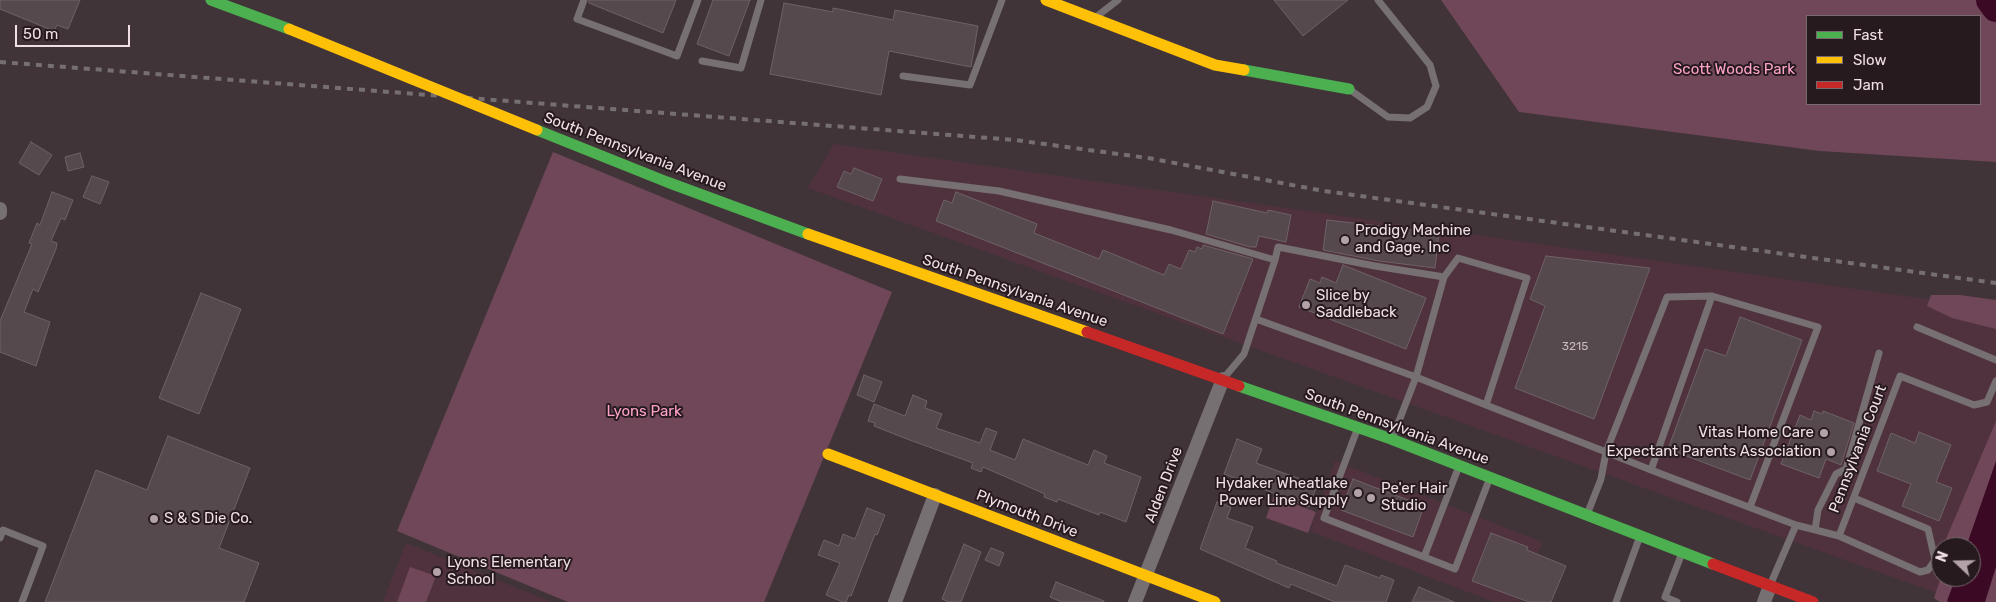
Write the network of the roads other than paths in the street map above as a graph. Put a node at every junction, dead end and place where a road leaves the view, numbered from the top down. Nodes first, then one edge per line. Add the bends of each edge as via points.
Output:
1 (584, 0) edge
2 (698, 0) edge
3 (761, 0) edge
4 (1002, 0) edge
5 (1046, 0) edge
6 (1118, 0) edge
7 (1378, 0) edge
8 (218, 1) edge
9 (1095, 18) junction
10 (702, 61) dead end
11 (903, 76) dead end
12 (1349, 89) joint
13 (900, 180) dead end
14 (0, 208) edge
15 (0, 212) edge
16 (1275, 260) junction
17 (1444, 277) junction
18 (1712, 296) junction
19 (1256, 319) junction
20 (1917, 327) dead end
21 (1879, 353) dead end
22 (1996, 360) edge
23 (1416, 377) junction
24 (1223, 379) junction
25 (1996, 382) edge
26 (1486, 405) junction
27 (1358, 428) junction
28 (1391, 439) junction
29 (1606, 452) junction
30 (828, 454) dead end
31 (1459, 465) junction
32 (1651, 470) junction
33 (1490, 477) junction
34 (936, 495) junction
35 (1854, 498) junction
36 (1750, 507) junction
37 (1587, 515) junction
38 (1796, 525) junction
39 (1815, 530) junction
40 (1640, 535) junction
41 (1839, 536) junction
42 (0, 538) edge
43 (1682, 552) junction
44 (1424, 557) junction
45 (1146, 575) junction
46 (1770, 586) junction
47 (22, 602) edge
48 (895, 602) edge
49 (1135, 602) edge
50 (1215, 602) edge
51 (1616, 602) edge
52 (1676, 602) edge
53 (1764, 602) edge
54 (1813, 602) edge

1 - 2 lane via 577,19 677,56
3 - 10 lane via 741,68
4 - 11 lane via 970,85
5 - 9 main road
6 - 9 lane
7 - 12 lane via 1430,65 1436,86 1427,107 1410,118 1388,117
8 - 24 main road, South Pennsylvania Avenue, bridge via 667,182
9 - 12 main road via 1215,65
13 - 16 lane via 1009,193 1171,230
14 - 15 street
16 - 17 lane via 1278,247
16 - 19 lane
17 - 23 lane
17 - 26 lane via 1458,258 1527,278
18 - 29 lane via 1667,297
18 - 32 lane
18 - 36 lane via 1818,327
19 - 23 lane, Pennsylvania Court
19 - 24 lane via 1244,354
20 - 22 lane
21 - 39 lane via 1846,469 1836,474 1818,510
23 - 26 lane, Pennsylvania Court
23 - 28 lane
24 - 27 main road, South Pennsylvania Avenue
24 - 45 street, Alden Drive
25 - 35 lane, Pennsylvania Court via 1987,402 1974,404 1900,376
26 - 29 lane, Pennsylvania Court
27 - 28 main road, South Pennsylvania Avenue
27 - 44 lane via 1324,518
28 - 31 main road, South Pennsylvania Avenue
29 - 32 lane, Pennsylvania Court
29 - 37 lane via 1601,479
30 - 34 main road, Plymouth Drive
31 - 33 main road, South Pennsylvania Avenue
31 - 44 lane
32 - 36 lane, Pennsylvania Court
33 - 37 main road, South Pennsylvania Avenue
33 - 44 lane via 1454,569
34 - 45 main road, Plymouth Drive
34 - 48 street
35 - 41 lane, Pennsylvania Court
35 - 41 lane via 1928,529 1935,560 1928,570 1920,572
36 - 38 lane, Pennsylvania Court
37 - 40 main road, South Pennsylvania Avenue
38 - 39 lane, Pennsylvania Court
38 - 46 lane
39 - 41 lane, Pennsylvania Court
40 - 43 main road, South Pennsylvania Avenue
40 - 51 lane
42 - 47 lane via 3,530 42,546
43 - 46 main road, South Pennsylvania Avenue
43 - 52 lane via 1665,597
45 - 49 street, Alden Drive
45 - 50 main road, Plymouth Drive
46 - 53 street
46 - 54 main road, South Pennsylvania Avenue

